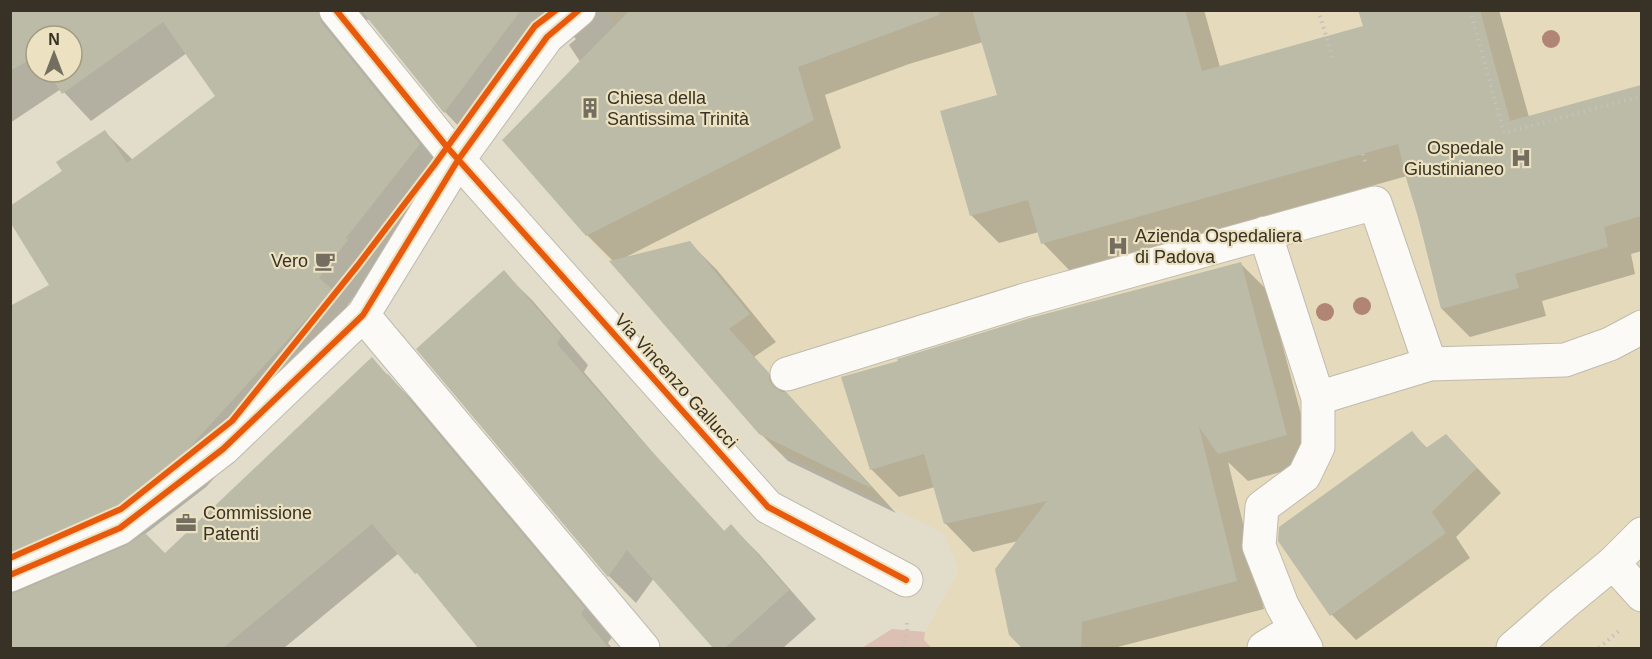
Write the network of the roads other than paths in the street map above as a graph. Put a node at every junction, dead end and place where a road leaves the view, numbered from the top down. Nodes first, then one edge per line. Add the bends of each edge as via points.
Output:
1 (336, 10) edge
2 (579, 10) edge
3 (458, 160) junction
4 (1265, 233) junction
5 (363, 315) junction
6 (1641, 327) edge
7 (1430, 364) junction
8 (787, 374) dead end
9 (1318, 398) junction
10 (1641, 534) edge
11 (1613, 563) junction
12 (10, 575) edge
13 (906, 580) dead end
14 (1641, 595) edge
15 (1300, 639) edge
16 (1518, 647) edge
17 (643, 648) edge
18 (1264, 648) edge

1 - 3 street, Via Vincenzo Gallucci
2 - 3 street via 547,37
3 - 5 street
3 - 13 street, Via Vincenzo Gallucci via 768,507
4 - 7 street via 1375,203
4 - 8 street via 1024,300
4 - 9 street
5 - 12 street via 223,449 120,528
5 - 17 street
6 - 7 street via 1610,344 1565,360
7 - 9 street
9 - 15 street via 1318,447 1304,476 1262,507 1259,546
10 - 11 street
11 - 14 street
11 - 16 street via 1562,604
15 - 18 street

